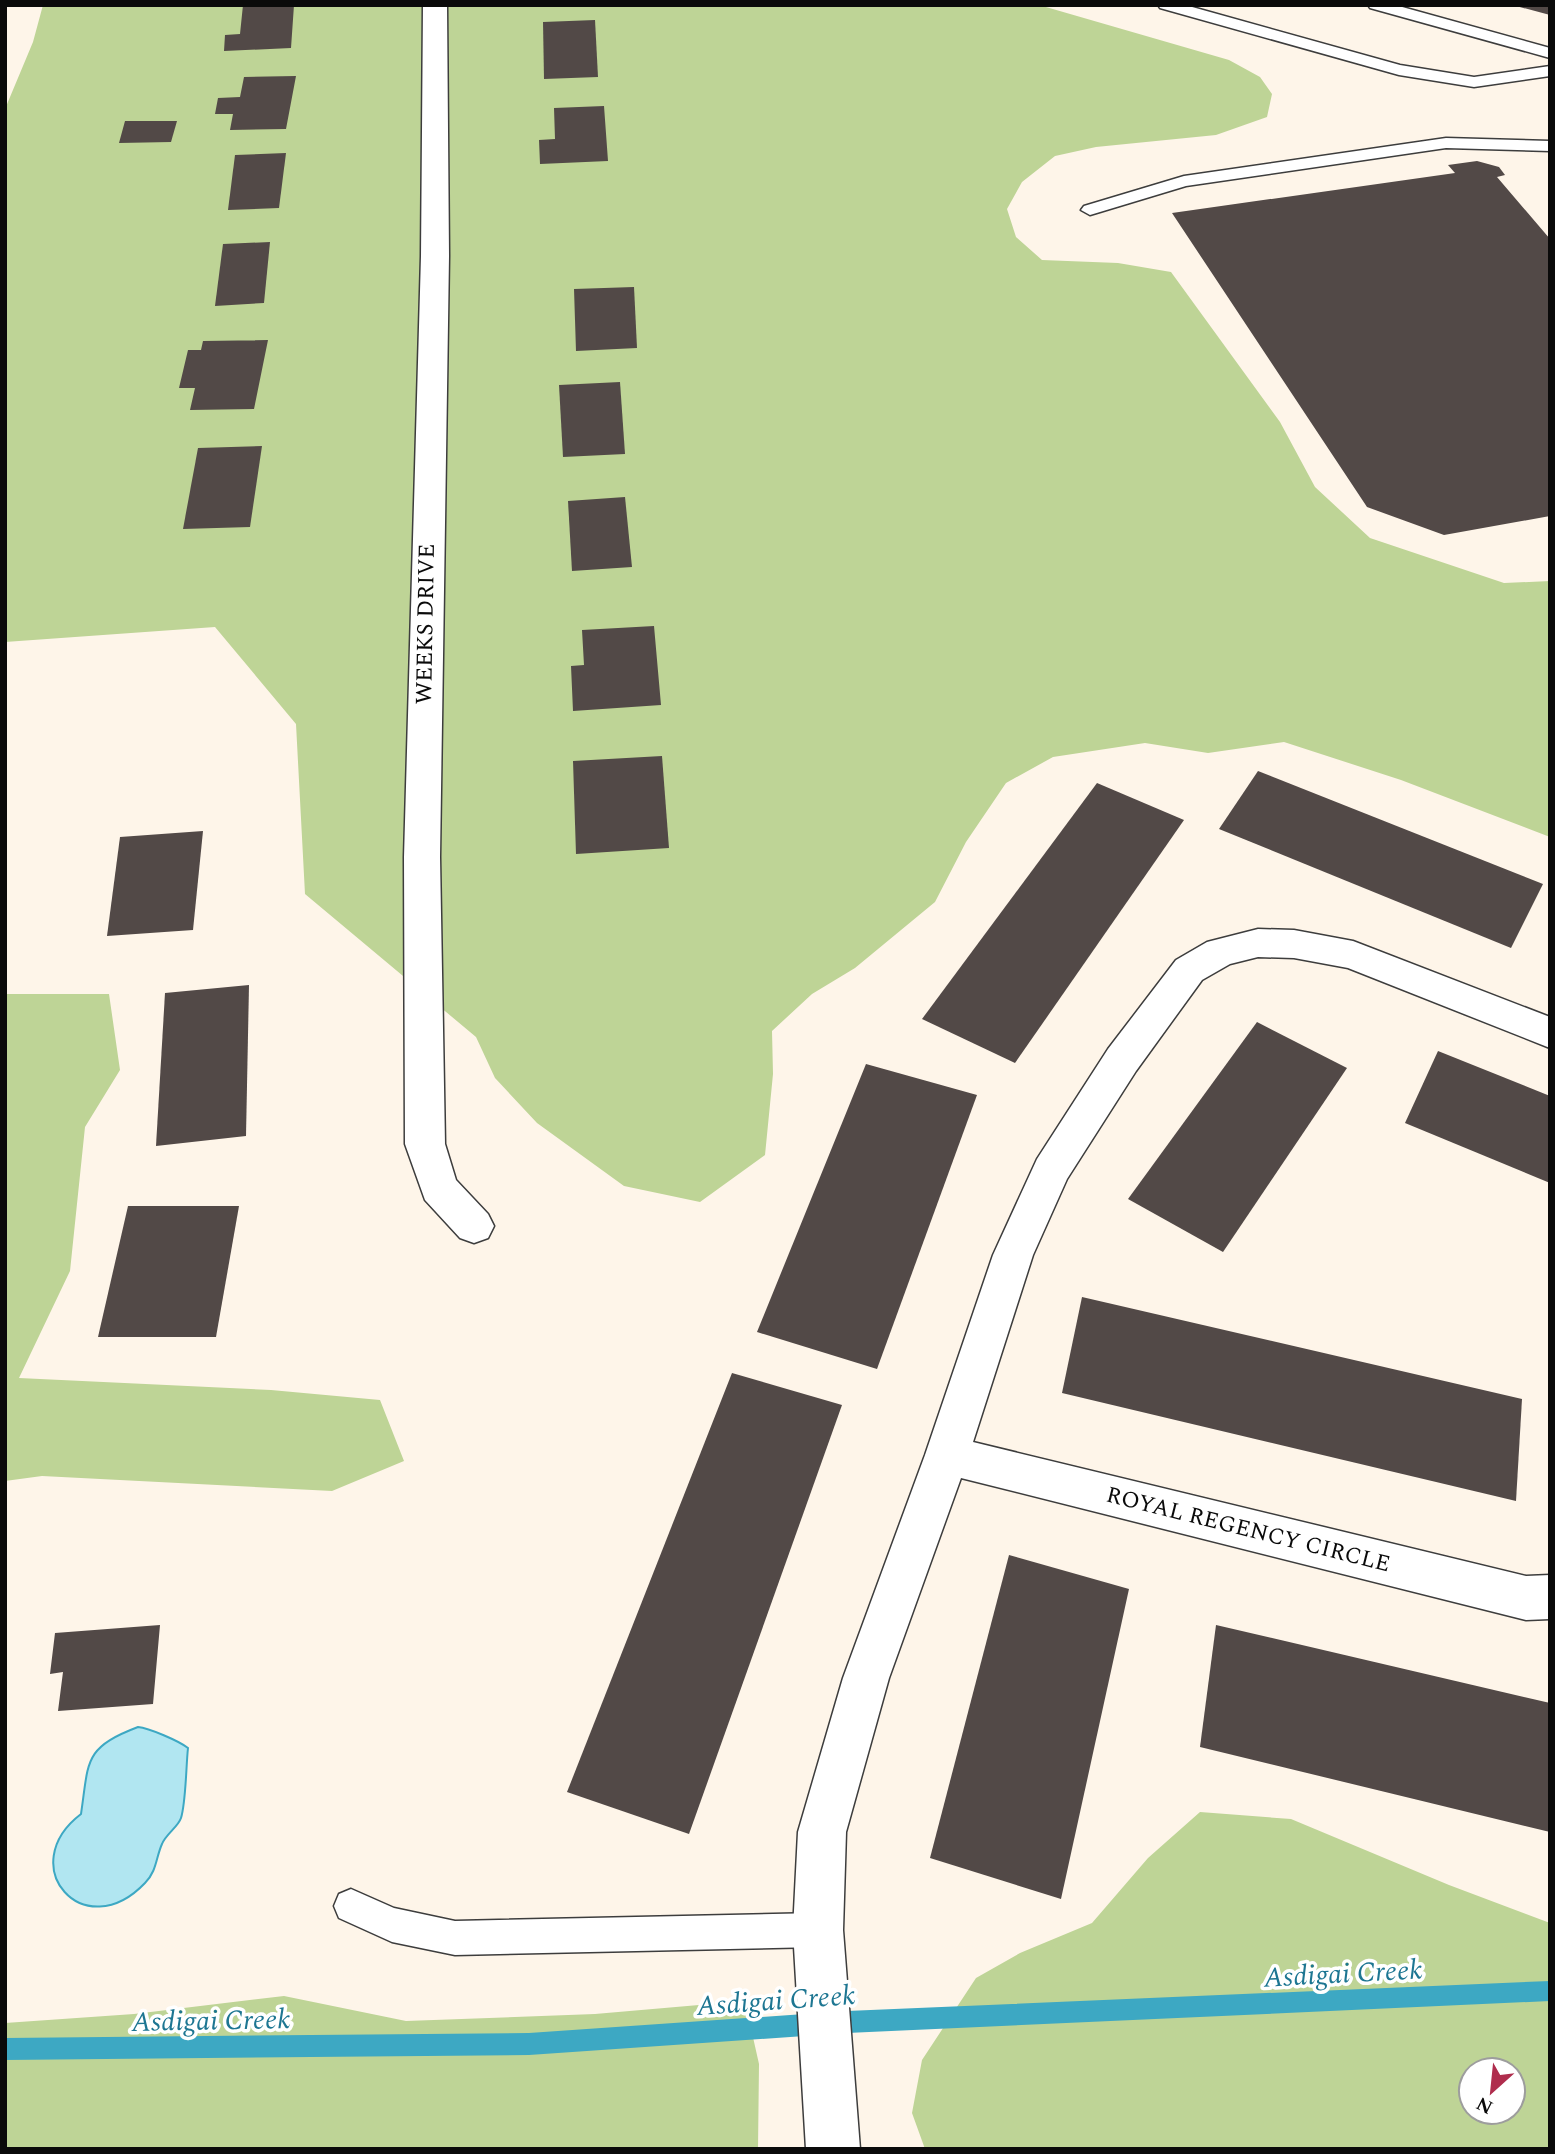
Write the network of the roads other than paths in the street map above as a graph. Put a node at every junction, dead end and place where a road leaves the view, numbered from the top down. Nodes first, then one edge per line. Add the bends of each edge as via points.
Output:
1 (435, 5) edge
2 (1166, 5) edge
3 (1376, 5) edge
4 (1550, 52) edge
5 (1550, 71) edge
6 (1550, 146) edge
7 (1090, 210) dead end
8 (1550, 1032) edge
9 (474, 1226) dead end
10 (947, 1455) junction
11 (1550, 1597) edge
12 (351, 1906) dead end
13 (818, 1930) junction
14 (833, 2149) edge

1 - 9 street, WEEKS DRIVE via 435,256 422,857 425,1144 439,1188
2 - 5 lane via 1399,70 1474,82
3 - 4 lane
6 - 7 lane via 1446,143 1184,181
8 - 10 street via 1353,955 1294,944 1258,943 1220,952 1189,970 1122,1060 1051,1171 1013,1255
10 - 11 street, ROYAL REGENCY CIRCLE via 1526,1598
10 - 13 street via 866,1678 822,1832
12 - 13 lane via 392,1925 455,1938
13 - 14 street

